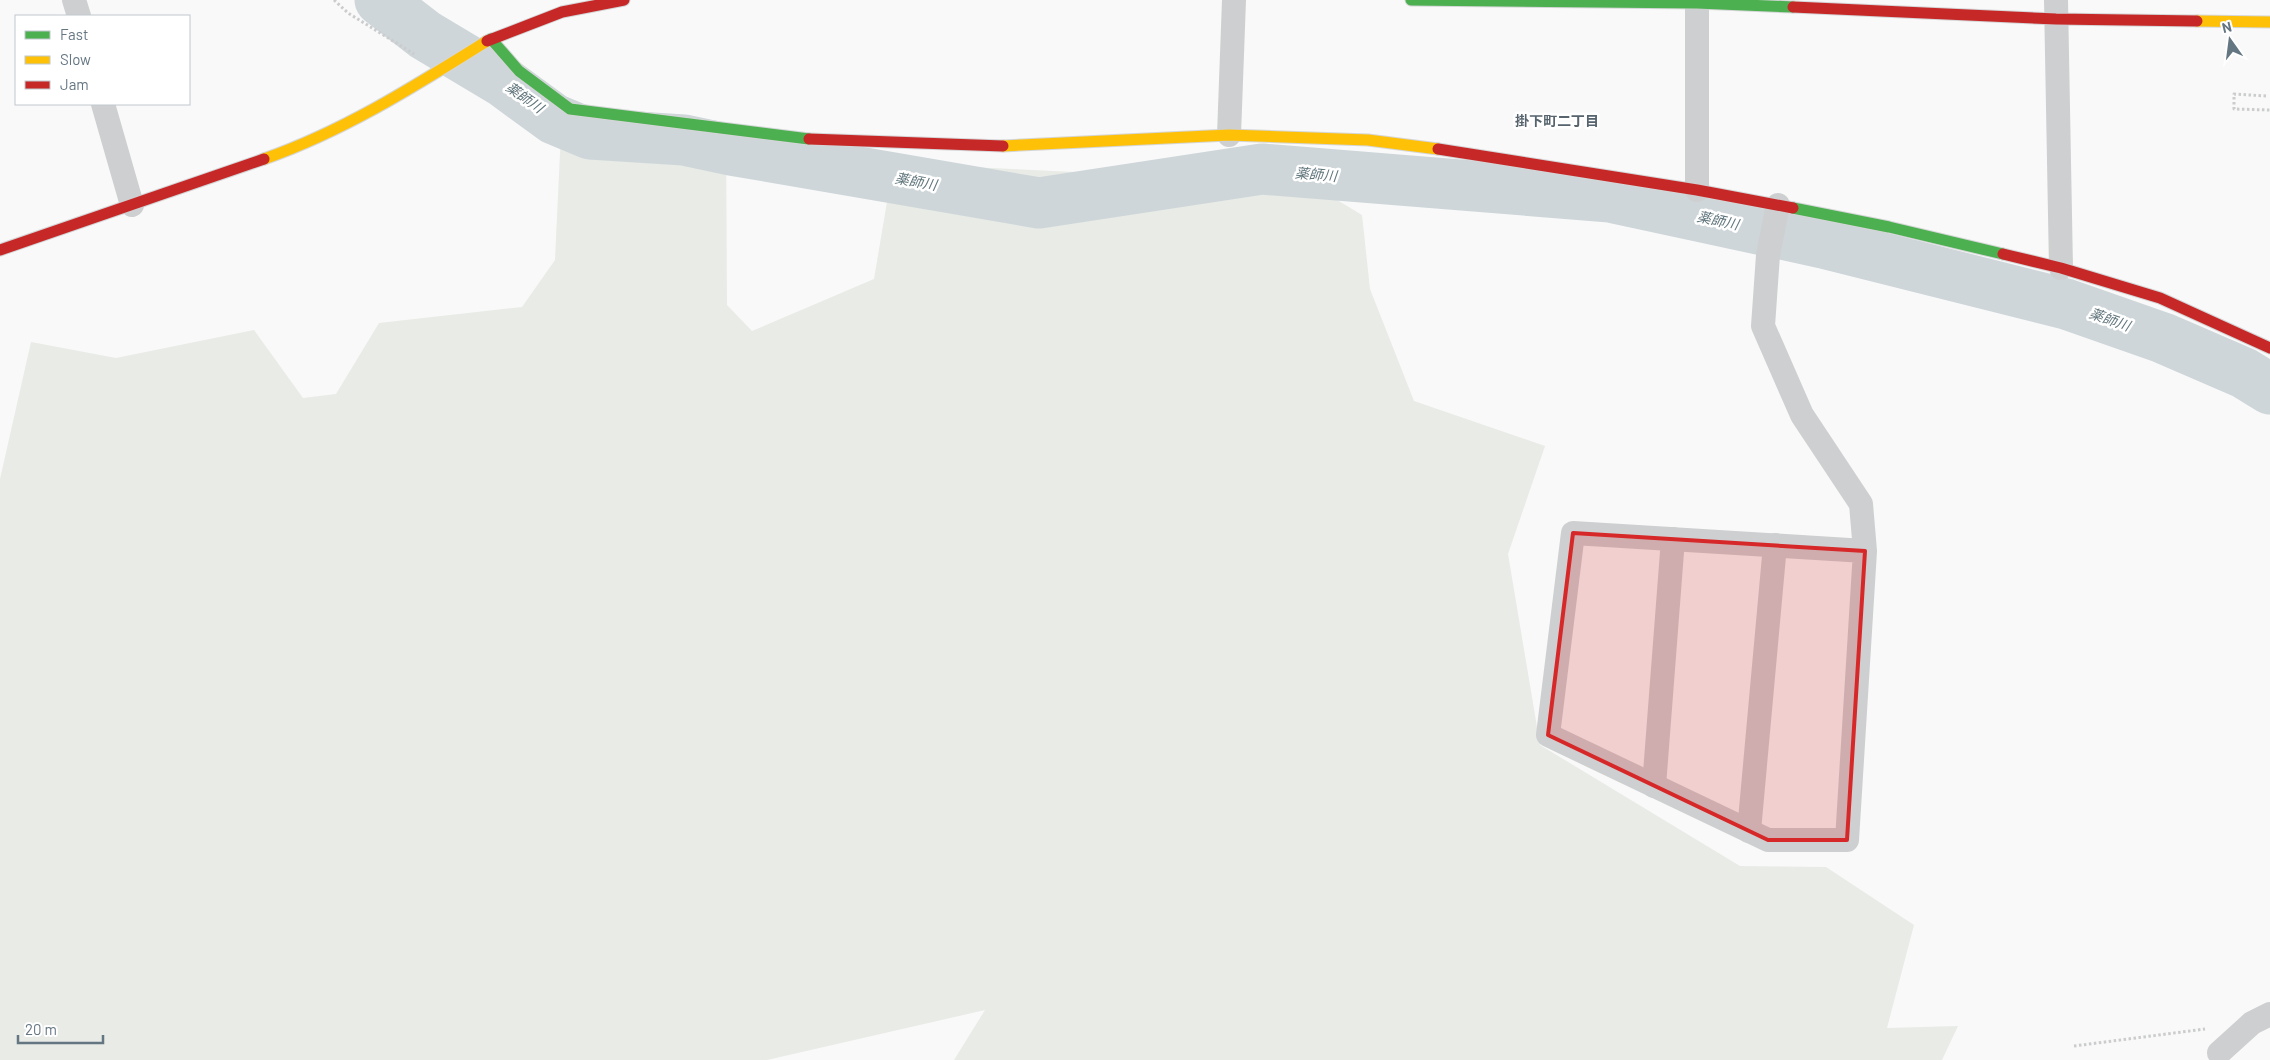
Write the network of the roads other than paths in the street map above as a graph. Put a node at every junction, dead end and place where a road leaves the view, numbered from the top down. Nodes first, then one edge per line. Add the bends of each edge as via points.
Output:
1 (74, 0) edge
2 (624, 0) edge
3 (1234, 0) edge
4 (1411, 0) edge
5 (1697, 2) edge
6 (562, 6) edge
7 (2056, 9) edge
8 (79, 15) edge
9 (2270, 22) edge
10 (491, 38) junction
11 (104, 105) edge
12 (1229, 134) junction
13 (1697, 190) junction
14 (132, 205) junction
15 (1778, 205) junction
16 (0, 250) edge
17 (2061, 268) junction
18 (2270, 348) edge
19 (1673, 539) junction
20 (1774, 545) junction
21 (1865, 551) junction
22 (1654, 786) junction
23 (1748, 831) junction
24 (2270, 1014) edge
25 (2220, 1053) dead end

1 - 8 street
2 - 6 street
3 - 12 street
4 - 5 street
5 - 7 street
5 - 13 street
6 - 10 street
7 - 9 street
7 - 17 street
10 - 12 street via 518,71 570,109 621,117 790,138 1018,147
10 - 14 street via 377,109 323,135
11 - 14 street
12 - 13 street via 1368,140 1510,159
13 - 15 street
14 - 16 street
15 - 17 street via 1889,227
15 - 21 street via 1768,255 1763,326 1802,415 1861,504
17 - 18 street via 2160,298
19 - 20 street
19 - 22 street
19 - 22 street via 1574,533 1548,735
20 - 21 street
20 - 23 street
21 - 23 street via 1847,840 1768,840
22 - 23 street
24 - 25 street via 2252,1023

